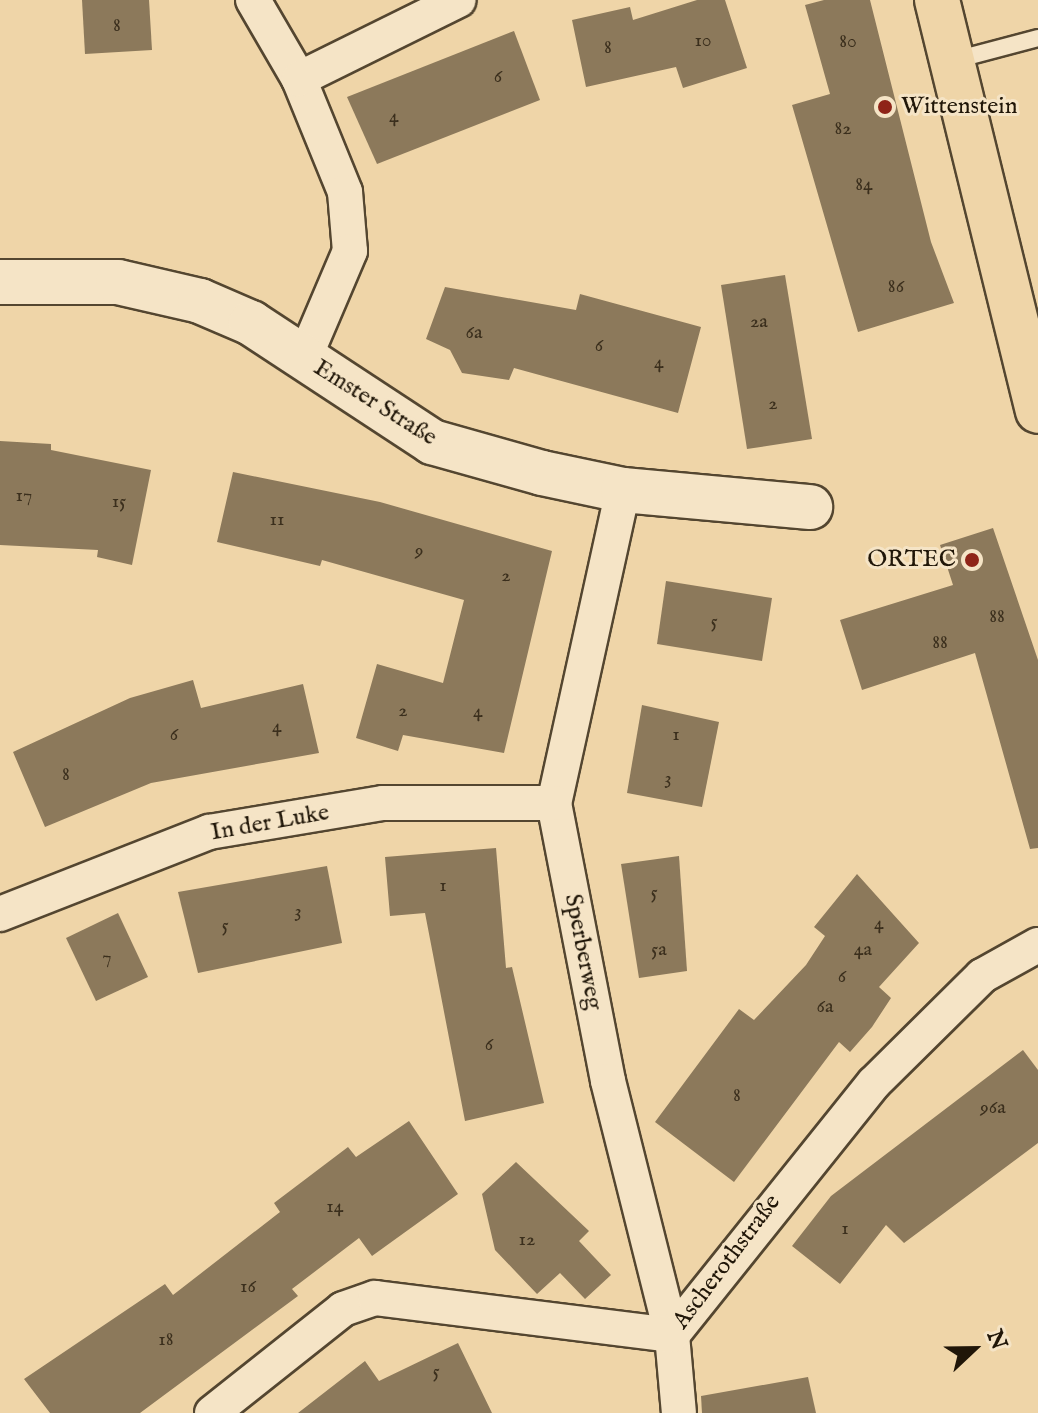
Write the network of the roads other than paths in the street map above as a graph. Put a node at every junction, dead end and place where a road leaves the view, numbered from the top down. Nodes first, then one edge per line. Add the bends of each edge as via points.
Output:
1 (253, 0) edge
2 (459, 0) edge
3 (937, 0) edge
4 (1038, 38) edge
5 (954, 61) junction
6 (299, 79) junction
7 (0, 282) edge
8 (304, 359) junction
9 (1038, 411) edge
10 (623, 490) junction
11 (810, 507) dead end
12 (554, 803) junction
13 (0, 914) edge
14 (1038, 945) edge
15 (672, 1335) junction
16 (677, 1398) edge
17 (212, 1413) edge
18 (653, 1413) edge

1 - 6 street
2 - 6 street
3 - 5 main road
4 - 5 lane
5 - 9 main road
6 - 8 street via 345,192 350,251
7 - 8 street, Emster Straße via 118,282 200,301
8 - 10 street, Emster Straße via 432,442
10 - 11 street, Emster Straße
10 - 12 street, Sperberweg
12 - 13 street, In der Luke via 383,803 209,832
12 - 15 street, Sperberweg via 608,1081
14 - 15 street, Ascherothstraße via 982,976 874,1083
15 - 16 street, Sperberweg
15 - 17 street, Ascherothstraße via 375,1298 343,1309
16 - 18 street

